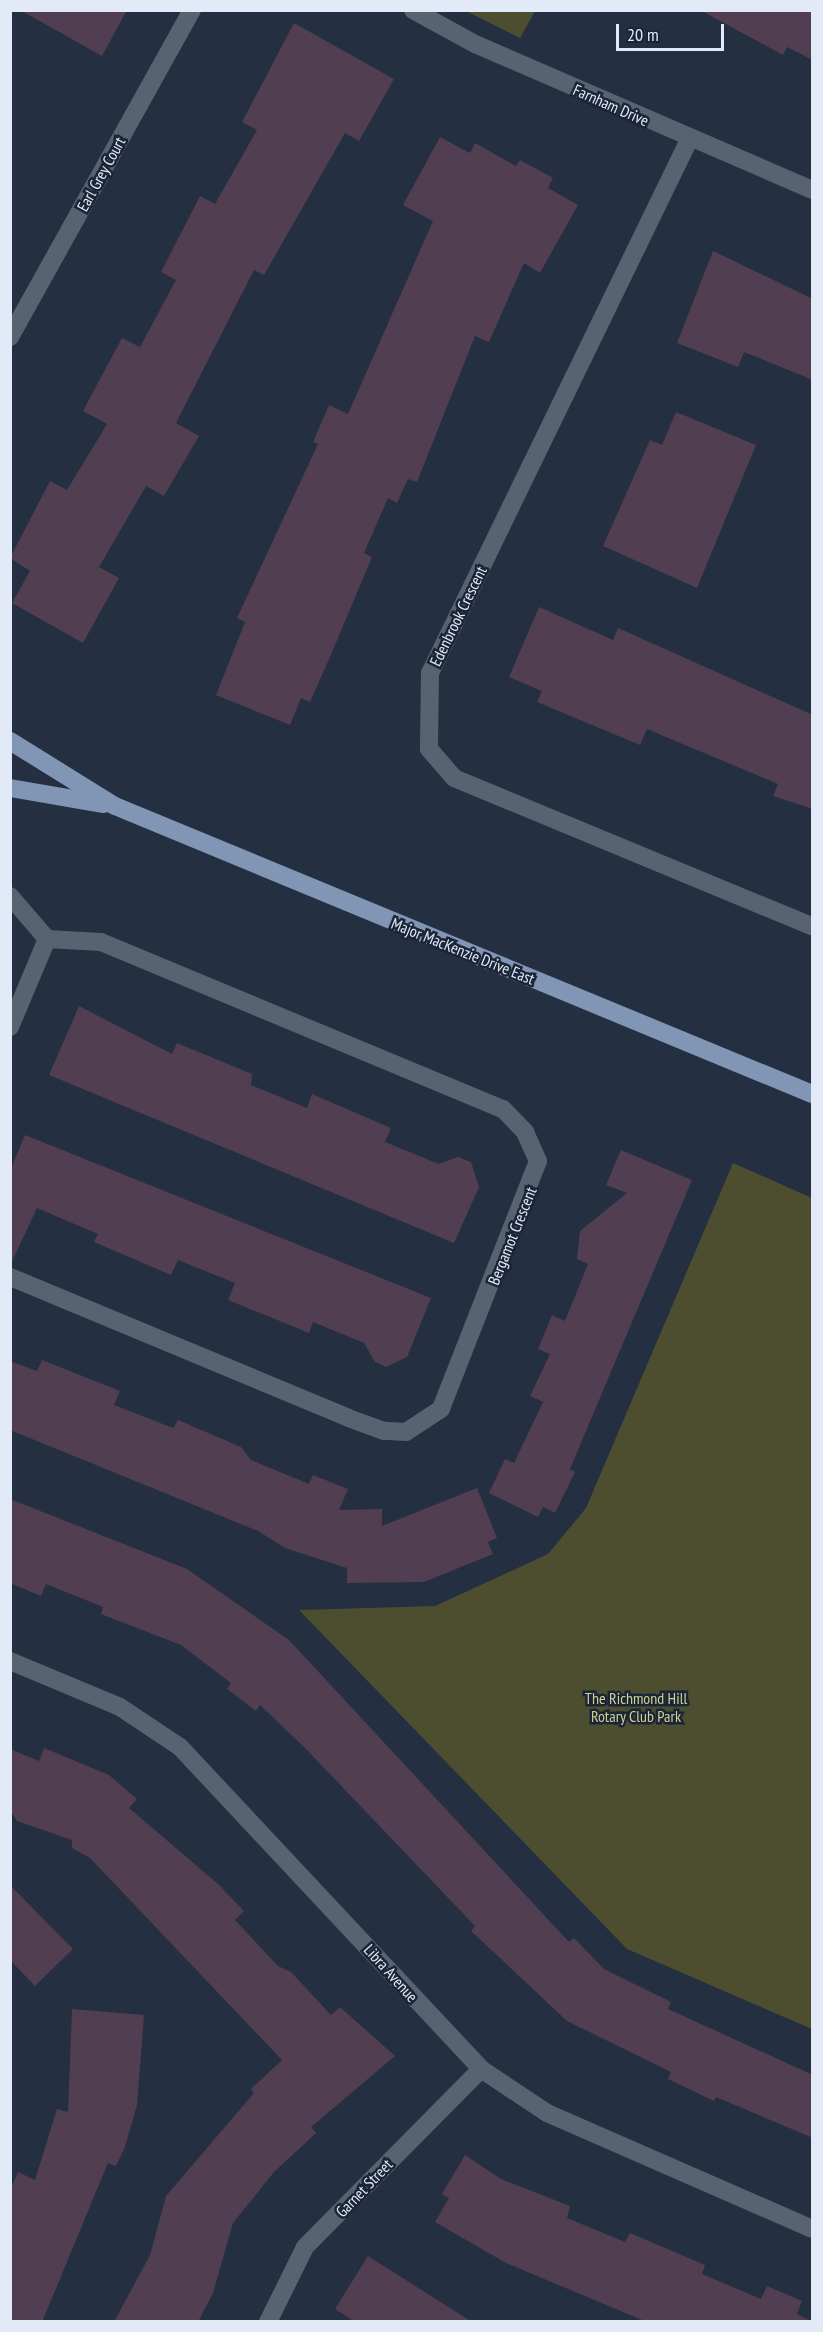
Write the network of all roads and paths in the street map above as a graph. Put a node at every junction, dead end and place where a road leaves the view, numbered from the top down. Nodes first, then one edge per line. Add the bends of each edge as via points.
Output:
1 (192, 10) edge
2 (413, 10) edge
3 (689, 140) junction
4 (813, 190) edge
5 (10, 337) edge
6 (10, 741) edge
7 (10, 788) edge
8 (115, 806) junction
9 (10, 896) edge
10 (813, 926) edge
11 (47, 939) junction
12 (10, 1027) edge
13 (813, 1094) edge
14 (10, 1277) edge
15 (10, 1661) edge
16 (481, 2069) junction
17 (813, 2229) edge
18 (268, 2322) edge

1 - 5 street, Earl Grey Court
2 - 3 street, Farnham Drive
3 - 4 street, Farnham Drive
3 - 10 street, Edenbrook Crescent via 430,673 429,749 454,778
6 - 8 main road, Major MacKenzie Drive East
7 - 8 main road, Major MacKenzie Drive East
8 - 13 main road, Major MacKenzie Drive East
9 - 11 street
11 - 12 street
11 - 14 street, Bergamot Crescent via 101,942 503,1109 525,1132 538,1161 441,1409 406,1432 384,1431 349,1418
15 - 16 street, Libra Avenue via 120,1707 180,1747
16 - 17 street, Libra Avenue via 547,2113
16 - 18 street, Garnet Street via 305,2247

